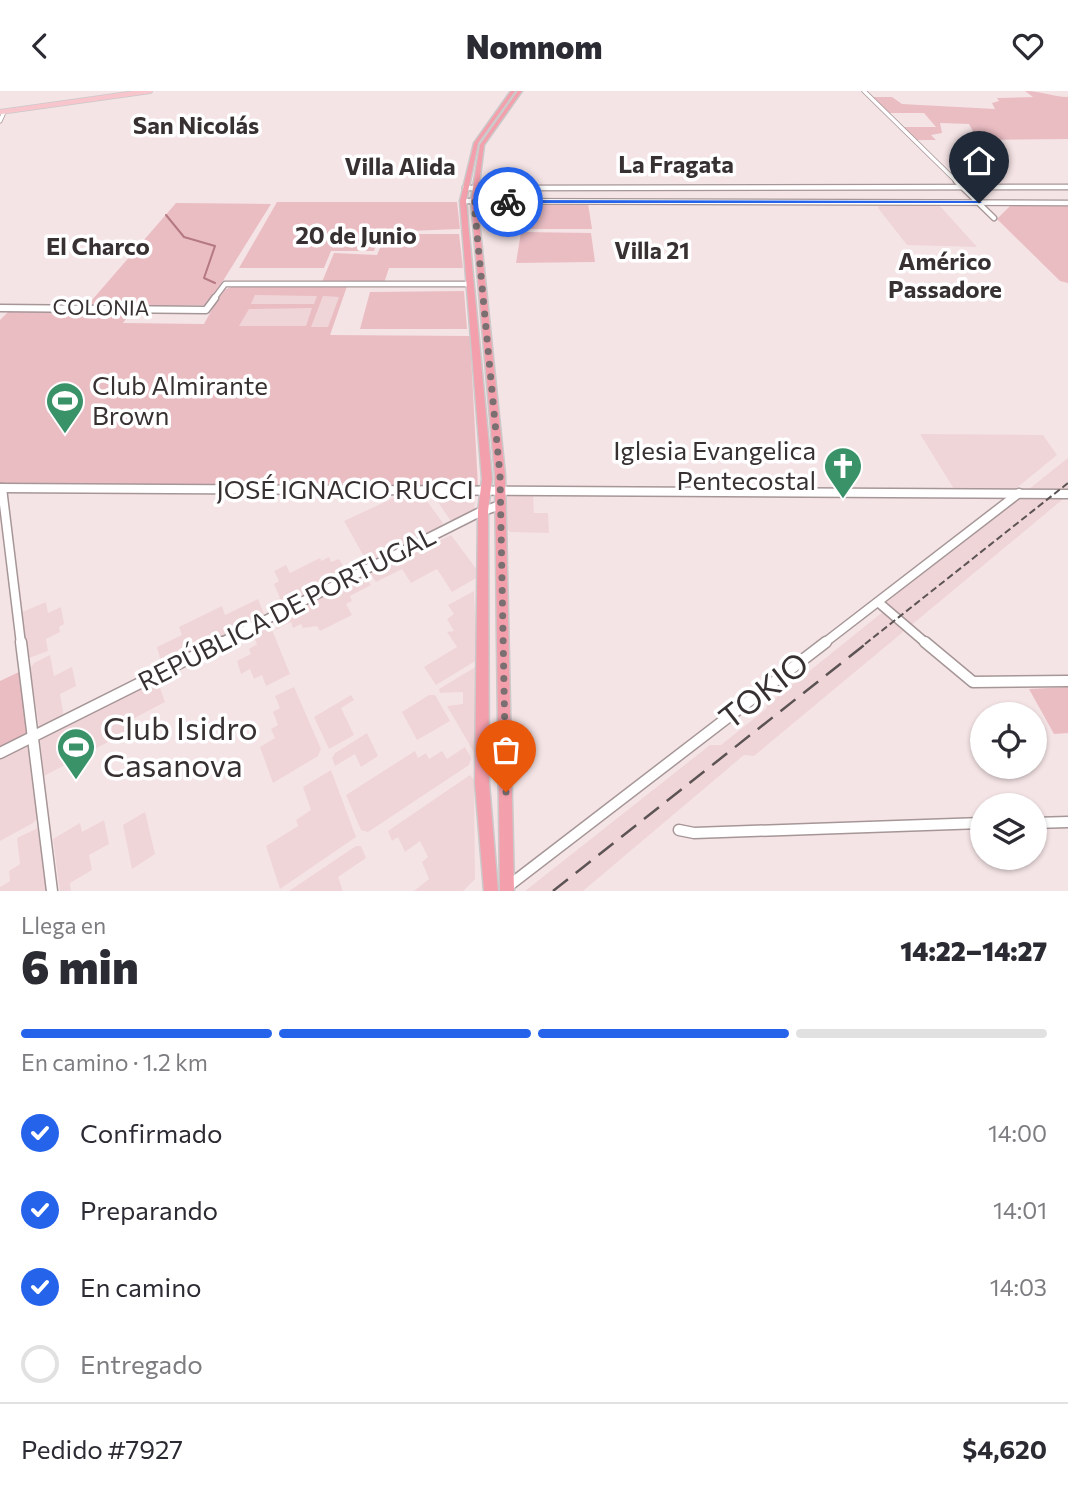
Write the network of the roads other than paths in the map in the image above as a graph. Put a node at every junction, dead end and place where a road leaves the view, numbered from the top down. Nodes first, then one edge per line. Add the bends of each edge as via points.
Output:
1 (140, 91) edge
2 (152, 91) edge
3 (513, 91) edge
4 (520, 91) edge
5 (864, 91) edge
6 (131, 94) junction
7 (102, 99) junction
8 (75, 102) junction
9 (66, 104) junction
10 (54, 105) junction
11 (1, 112) edge
12 (0, 121) edge
13 (476, 185) junction
14 (962, 187) junction
15 (1049, 187) junction
16 (1068, 187) edge
17 (465, 188) junction
18 (463, 201) junction
19 (474, 202) junction
20 (979, 203) junction
21 (1068, 203) edge
22 (994, 218) dead end
23 (469, 287) junction
24 (483, 289) junction
25 (0, 307) edge
26 (487, 332) junction
27 (473, 333) junction
28 (1, 488) edge
29 (501, 489) junction
30 (486, 490) junction
31 (1020, 493) junction
32 (1068, 494) edge
33 (500, 505) junction
34 (483, 511) junction
35 (878, 602) junction
36 (1068, 681) edge
37 (35, 735) junction
38 (0, 753) edge
39 (970, 823) edge
40 (1047, 823) edge
41 (1068, 823) edge
42 (679, 830) dead end
43 (507, 889) edge
44 (52, 891) edge
45 (491, 891) edge

1 - 2 main road
1 - 6 main road
1 - 11 main road
2 - 7 street
3 - 17 highway via 476,143
4 - 13 highway via 482,145
5 - 14 street
6 - 7 main road
6 - 8 main road
7 - 9 street
8 - 9 main road
8 - 10 main road
9 - 10 main road
9 - 11 street
10 - 11 main road
11 - 12 street
13 - 14 street
13 - 17 street
13 - 19 highway
14 - 15 street
14 - 20 street
15 - 16 street
15 - 21 street
17 - 18 highway
18 - 19 street
18 - 23 highway
19 - 20 street
19 - 24 highway
20 - 21 street
20 - 22 street
23 - 24 highway
23 - 25 street, COLONIA via 225,284 210,307 202,310
23 - 27 highway
24 - 26 highway
26 - 27 main road
26 - 29 highway
27 - 30 highway
28 - 30 street, JOSÉ IGNACIO RUCCI
28 - 37 street
29 - 30 street, JOSÉ IGNACIO RUCCI
29 - 31 street, JOSÉ IGNACIO RUCCI
29 - 33 highway
30 - 34 highway
31 - 32 street, JOSÉ IGNACIO RUCCI
31 - 35 street, TOKIO
33 - 34 street, REPÚBLICA DE PORTUGAL
33 - 43 highway
34 - 37 street, REPÚBLICA DE PORTUGAL
34 - 45 highway via 482,783
35 - 36 street via 973,682
35 - 43 street, TOKIO
37 - 38 street, REPÚBLICA DE PORTUGAL
37 - 44 street
39 - 42 street via 694,834
40 - 41 street

